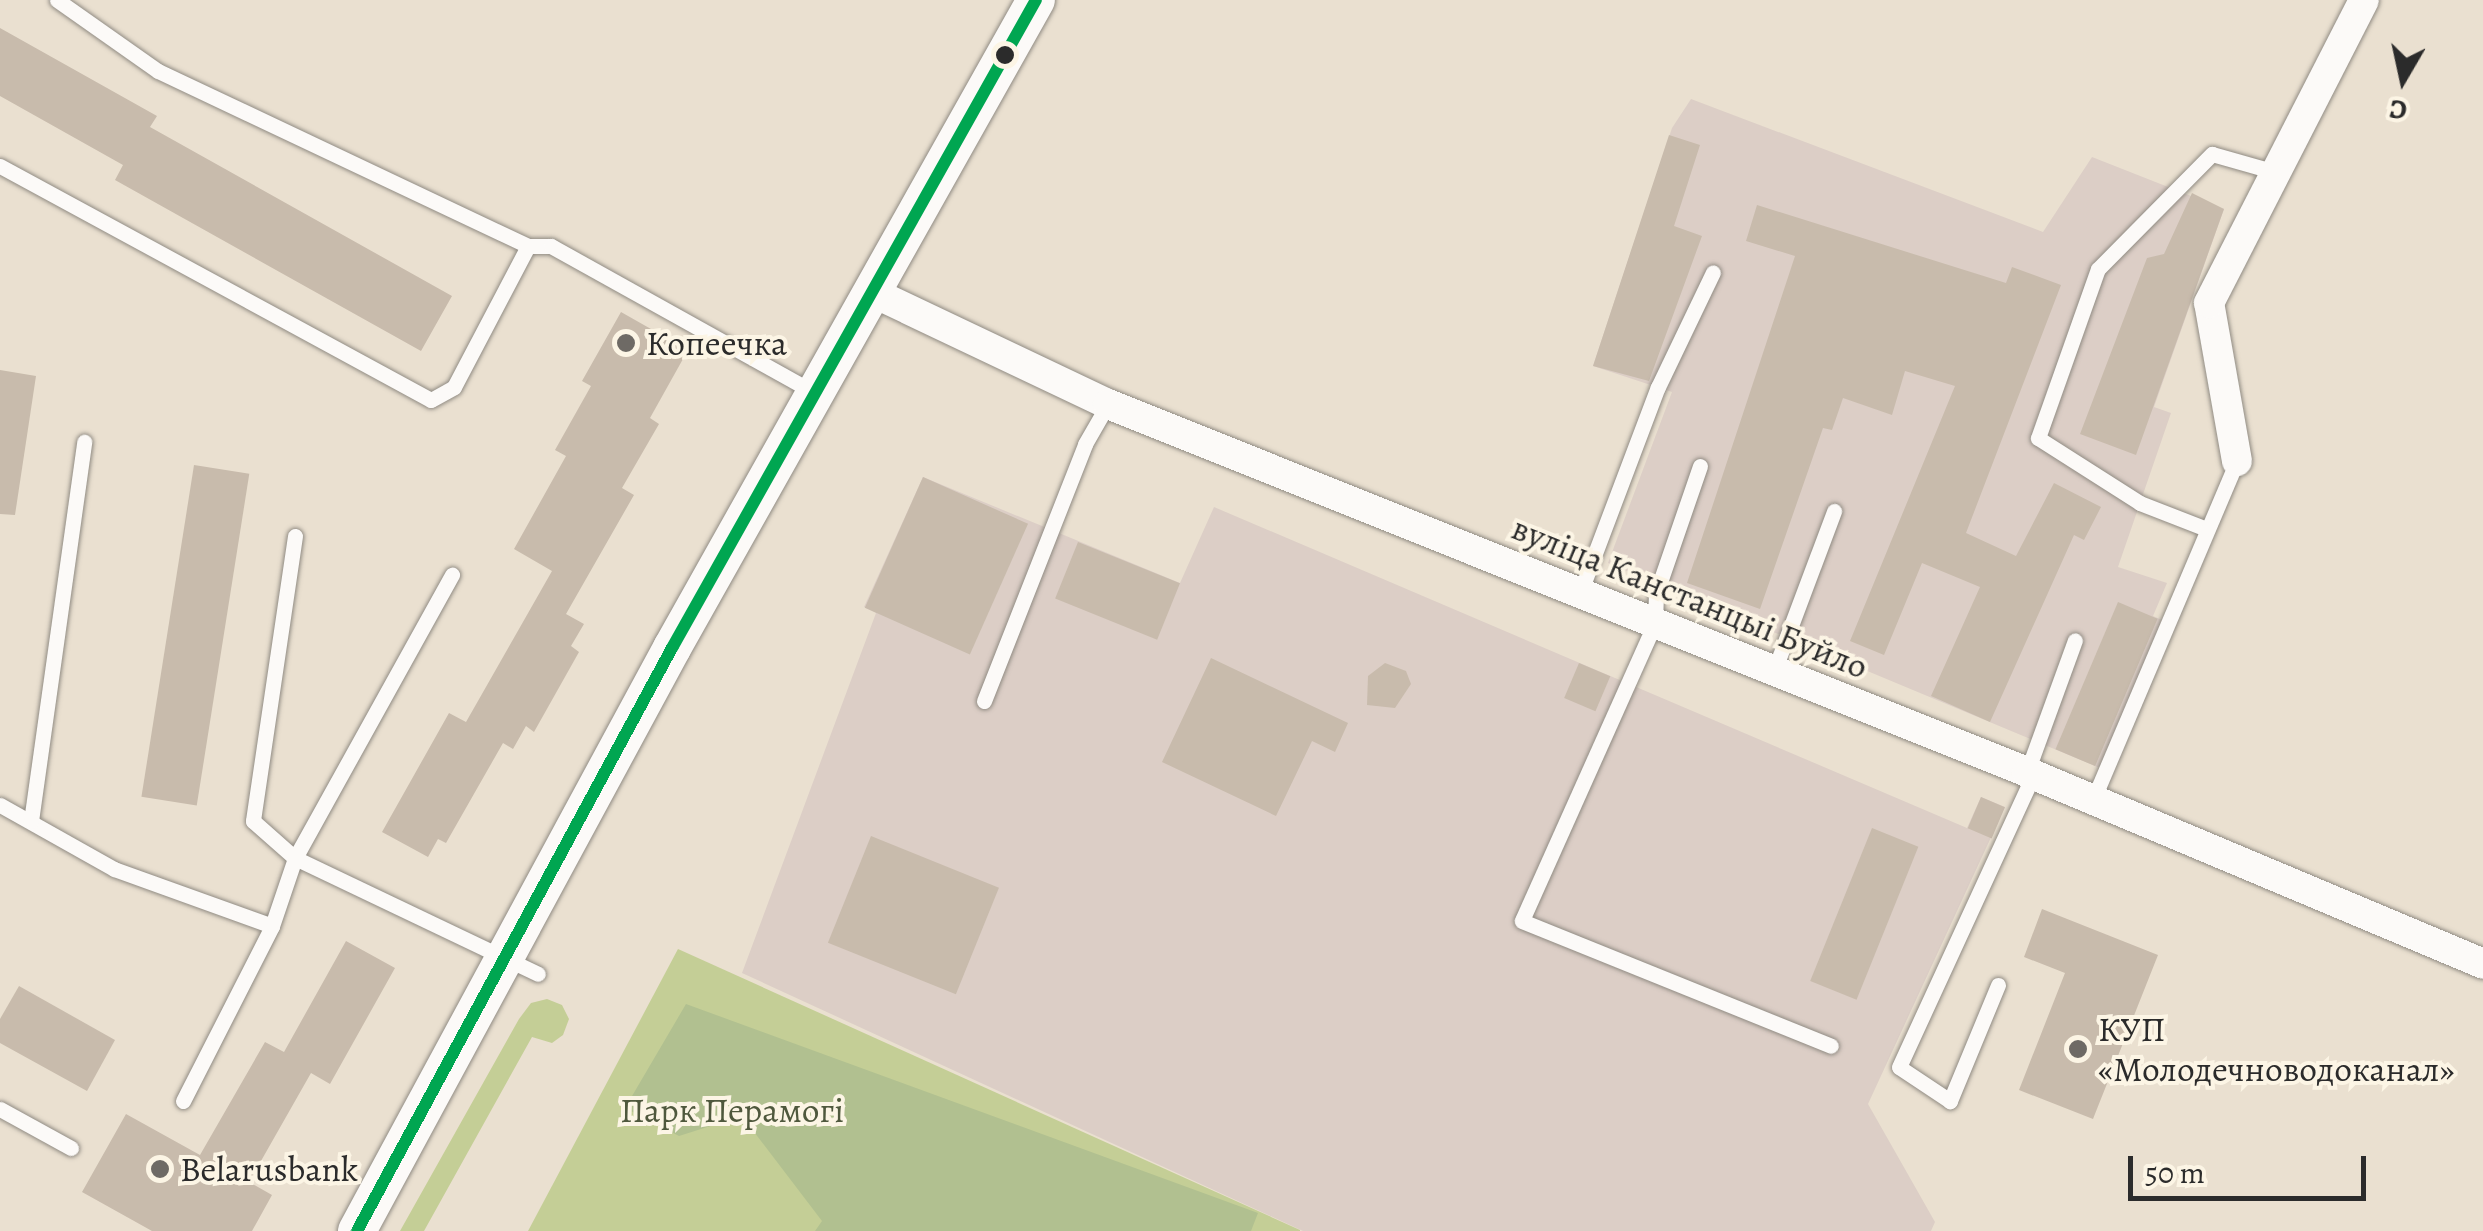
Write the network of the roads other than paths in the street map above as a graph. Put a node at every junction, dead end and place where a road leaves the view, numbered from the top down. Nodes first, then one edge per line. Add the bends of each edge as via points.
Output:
1 (57, 0) edge
2 (1036, 0) edge
3 (2364, 0) edge
4 (0, 166) edge
5 (2275, 172) junction
6 (528, 246) junction
7 (1712, 272) dead end
8 (872, 292) junction
9 (815, 393) junction
10 (1108, 404) junction
11 (84, 442) dead end
12 (2237, 461) joint
13 (1700, 466) dead end
14 (1834, 511) dead end
15 (2204, 528) junction
16 (295, 536) dead end
17 (452, 575) dead end
18 (1580, 593) junction
19 (1655, 623) junction
20 (2075, 640) dead end
21 (1774, 671) junction
22 (984, 701) dead end
23 (2030, 774) junction
24 (2094, 800) junction
25 (0, 804) edge
26 (32, 821) junction
27 (295, 858) junction
28 (272, 926) junction
29 (2483, 964) edge
30 (521, 966) junction
31 (1998, 985) dead end
32 (1831, 1046) dead end
33 (183, 1102) dead end
34 (0, 1109) edge
35 (71, 1148) dead end
36 (357, 1231) edge

1 - 6 lane via 158,71
2 - 8 street
3 - 5 street
4 - 6 lane via 430,400 454,388
5 - 12 street via 2209,303
5 - 15 lane via 2212,154 2098,269 2038,438 2140,503
6 - 9 lane via 551,246
7 - 18 lane via 1658,387
8 - 9 street
8 - 10 street, вуліца Канстанцыі Буйло
9 - 30 street
10 - 18 street, вуліца Канстанцыі Буйло
10 - 22 lane via 1085,444
11 - 26 lane
12 - 15 lane
13 - 19 lane via 1656,594
14 - 21 lane
15 - 24 lane
16 - 27 lane via 253,821
17 - 27 lane
18 - 19 street, вуліца Канстанцыі Буйло
19 - 21 street, вуліца Канстанцыі Буйло
19 - 32 lane via 1522,921
20 - 23 lane
21 - 23 street, вуліца Канстанцыі Буйло
23 - 24 street, вуліца Канстанцыі Буйло
23 - 31 lane via 1899,1067 1950,1101
24 - 29 street, вуліца Канстанцыі Буйло
25 - 26 lane
26 - 28 lane via 114,868
27 - 28 lane
27 - 30 lane
28 - 33 lane
30 - 36 street
34 - 35 lane

